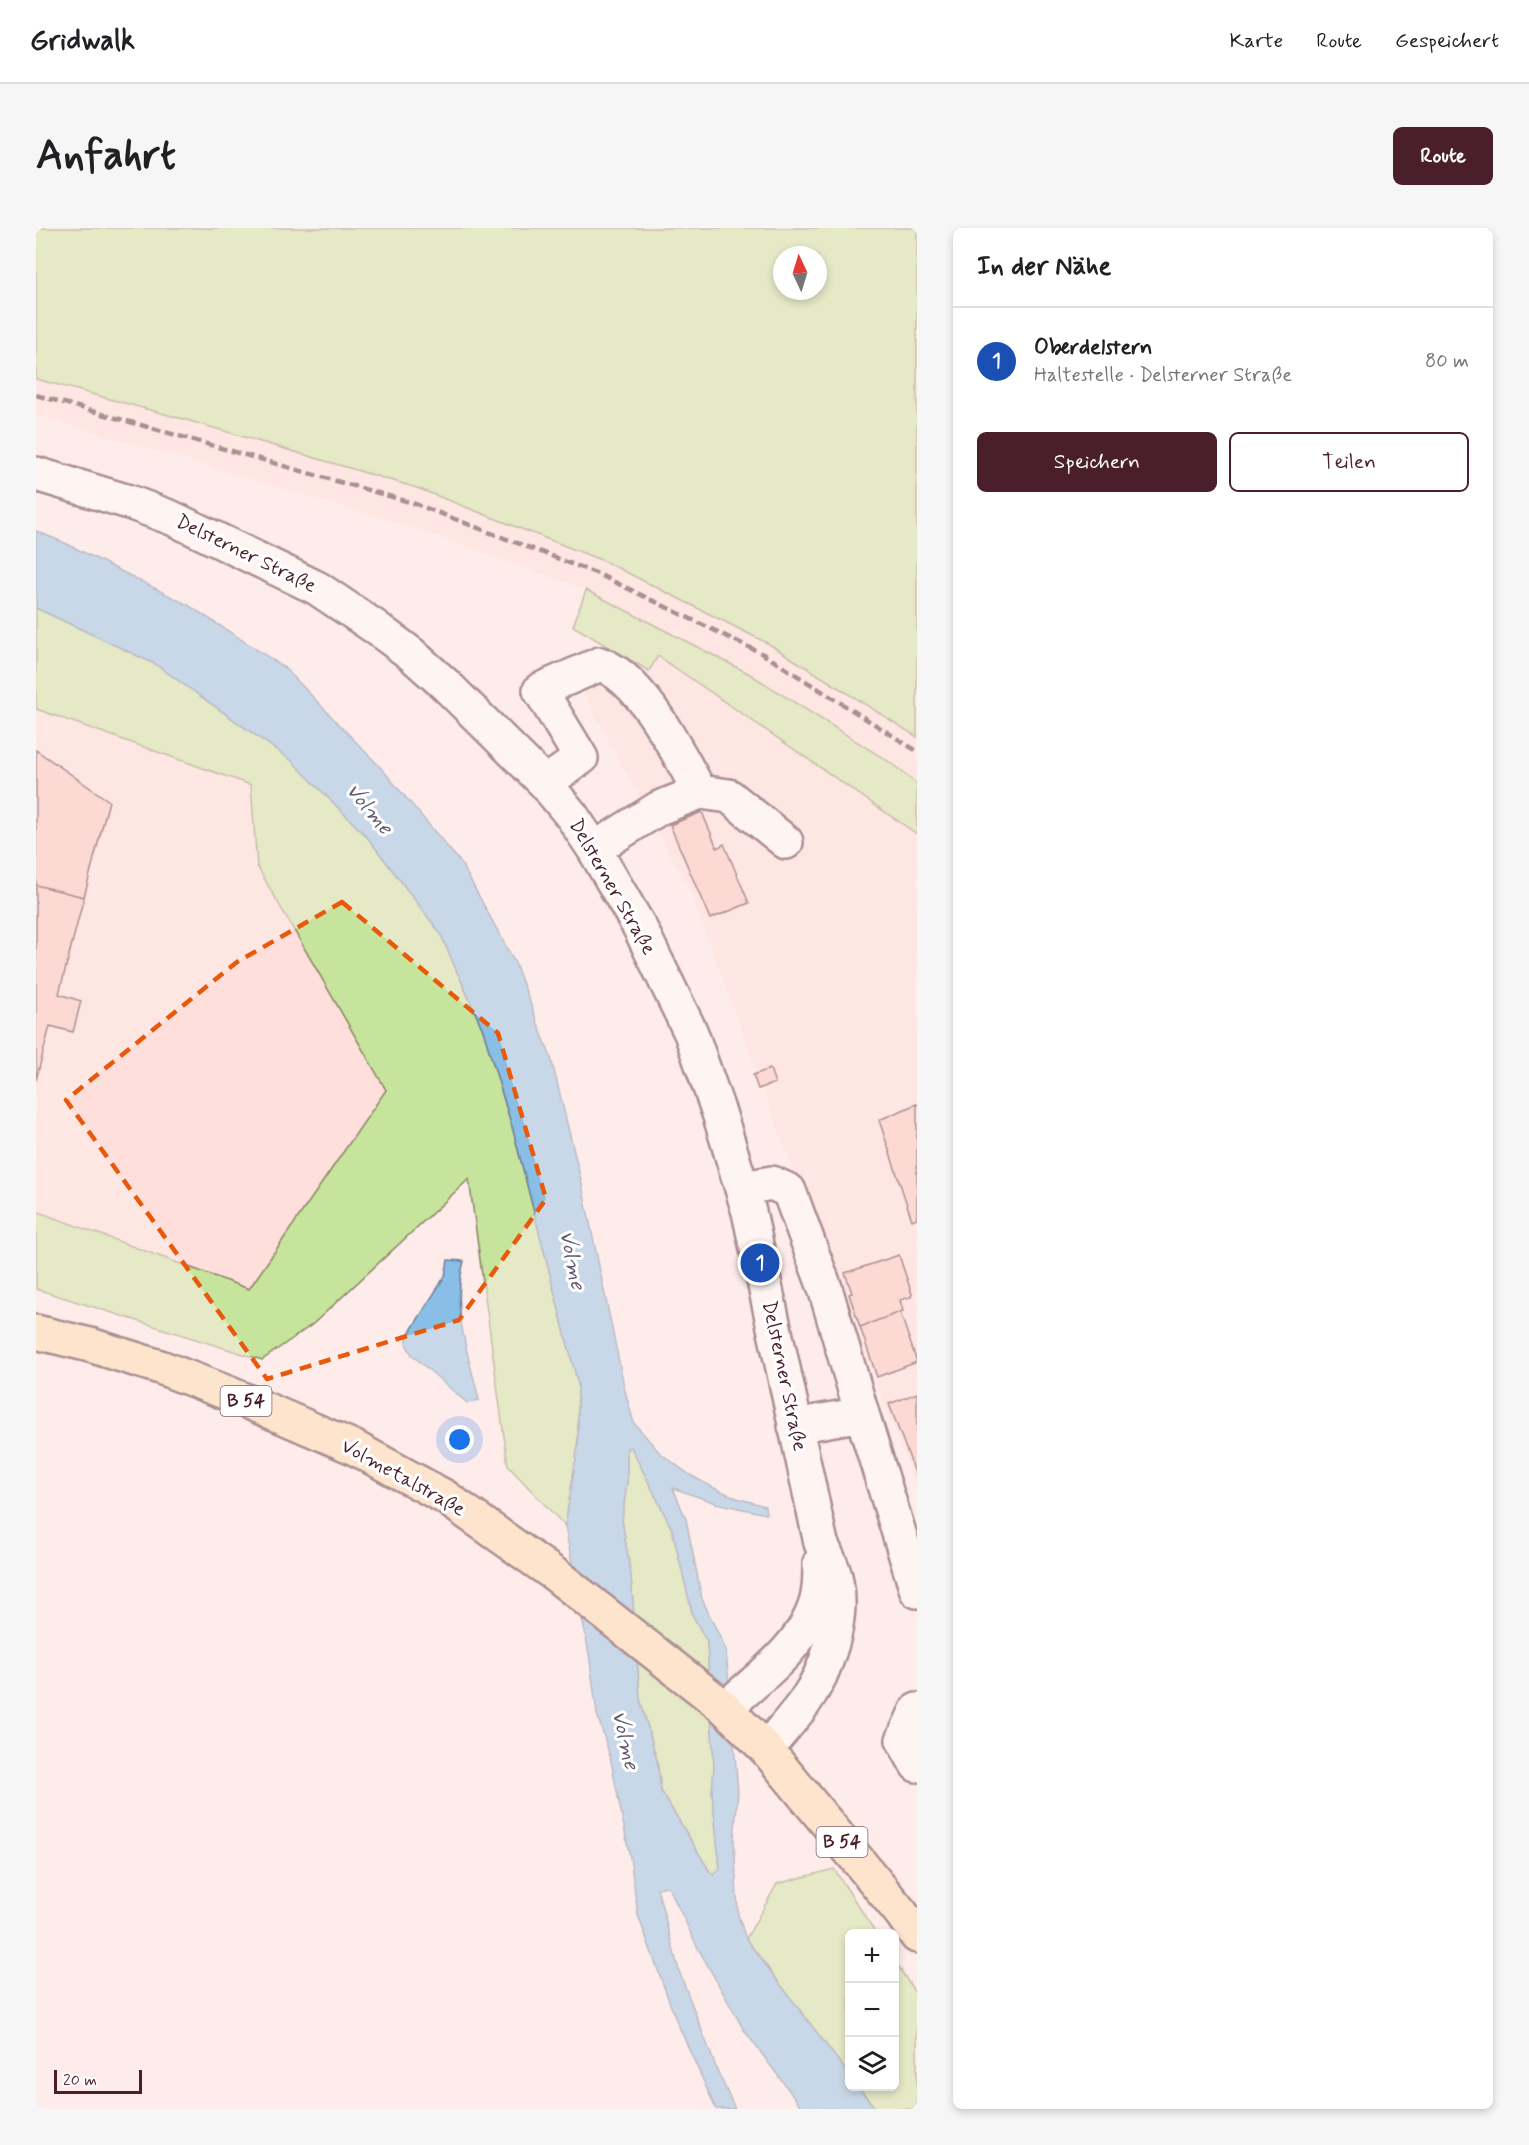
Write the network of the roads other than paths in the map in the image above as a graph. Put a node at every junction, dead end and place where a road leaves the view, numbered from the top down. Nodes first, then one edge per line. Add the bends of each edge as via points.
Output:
1 (36, 474) edge
2 (545, 783) junction
3 (700, 792) junction
4 (786, 842) dead end
5 (594, 849) junction
6 (742, 1188) junction
7 (36, 1332) edge
8 (862, 1414) junction
9 (795, 1426) junction
10 (821, 1543) junction
11 (917, 1591) edge
12 (725, 1708) junction
13 (917, 1710) edge
14 (766, 1749) junction
15 (917, 1765) edge
16 (917, 1936) edge

1 - 2 street, Delsterner Straße via 172,518 317,588 410,653
2 - 3 street via 581,758 540,690 600,664 612,668 649,705
2 - 5 street, Delsterner Straße
3 - 4 street via 729,796
3 - 5 street via 659,808
5 - 6 street, Delsterner Straße via 640,928 691,1033
6 - 8 street via 772,1183 789,1191 825,1288
6 - 9 street, Delsterner Straße
7 - 12 main road, Volmetalstraße / B 54 via 160,1367 230,1394 353,1447 445,1497 557,1576
8 - 9 street
8 - 11 street
9 - 10 street, Delsterner Straße
10 - 12 street, Delsterner Straße via 818,1596 798,1638
10 - 14 street, Delsterner Straße via 836,1579 839,1601 829,1652 805,1701
12 - 14 main road, B 54
13 - 15 street via 903,1740
14 - 16 main road, B 54

